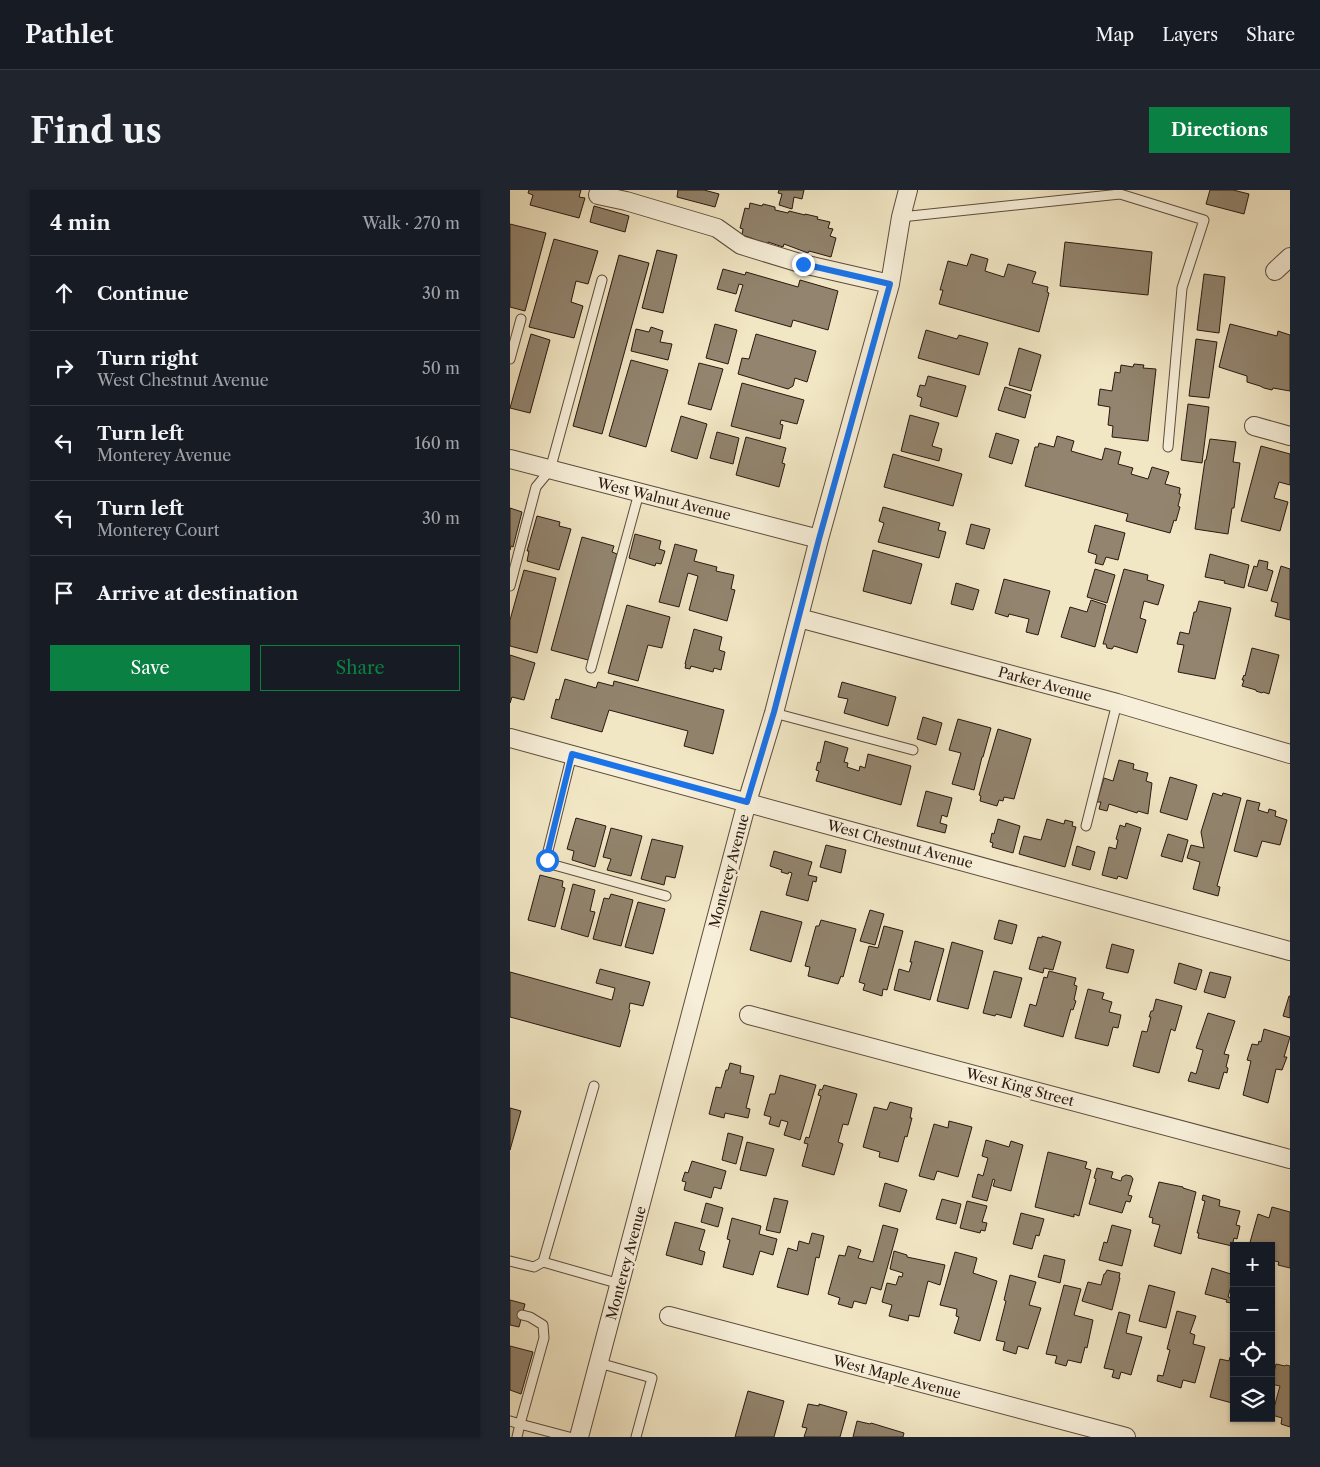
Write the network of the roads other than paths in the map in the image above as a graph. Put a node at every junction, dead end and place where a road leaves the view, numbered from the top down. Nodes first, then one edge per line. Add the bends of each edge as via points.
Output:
1 (908, 190) edge
2 (598, 195) dead end
3 (901, 217) junction
4 (1290, 257) edge
5 (1275, 271) dead end
6 (602, 280) dead end
7 (890, 284) junction
8 (521, 320) dead end
9 (510, 359) edge
10 (1254, 426) dead end
11 (1290, 436) edge
12 (1168, 447) dead end
13 (510, 458) edge
14 (550, 470) junction
15 (639, 492) junction
16 (819, 539) junction
17 (510, 586) edge
18 (800, 618) junction
19 (591, 668) dead end
20 (1117, 703) junction
21 (774, 712) junction
22 (510, 738) edge
23 (913, 750) dead end
24 (572, 754) junction
25 (1290, 754) edge
26 (747, 802) junction
27 (1086, 826) dead end
28 (666, 896) dead end
29 (1290, 951) edge
30 (749, 1015) dead end
31 (594, 1086) dead end
32 (1290, 1159) edge
33 (510, 1261) edge
34 (543, 1262) junction
35 (620, 1284) junction
36 (522, 1315) dead end
37 (669, 1316) dead end
38 (599, 1363) junction
39 (510, 1421) edge
40 (520, 1424) junction
41 (517, 1437) edge
42 (569, 1437) edge
43 (579, 1437) edge
44 (636, 1437) edge
45 (1126, 1437) edge

1 - 3 street, Monterey Avenue
2 - 7 street via 717,228 741,245 803,264
3 - 7 street, Monterey Avenue
3 - 12 lane via 1120,194 1204,220 1182,288
4 - 5 street
6 - 14 lane
7 - 16 street, Monterey Avenue
8 - 9 lane
10 - 11 street
13 - 14 street, West Walnut Avenue
14 - 15 street, West Walnut Avenue
14 - 17 lane via 536,487
15 - 16 street, West Walnut Avenue
15 - 19 lane
16 - 18 street, Monterey Avenue
18 - 20 street, Parker Avenue
18 - 21 street, Monterey Avenue
20 - 25 street, Parker Avenue
20 - 27 lane
21 - 23 lane
21 - 26 street, Monterey Avenue
22 - 24 street, West Chestnut Avenue
24 - 26 street, West Chestnut Avenue
24 - 28 lane via 547,860 554,865
26 - 29 street, West Chestnut Avenue
26 - 35 street, Monterey Avenue
30 - 32 street, West King Street
31 - 34 lane
33 - 34 lane via 534,1267
34 - 35 lane
35 - 38 street, Monterey Avenue
36 - 40 lane via 543,1325 544,1338
37 - 45 street, West Maple Avenue
38 - 43 street, Monterey Avenue
38 - 44 lane via 652,1378
39 - 40 lane
40 - 41 lane
40 - 42 lane

